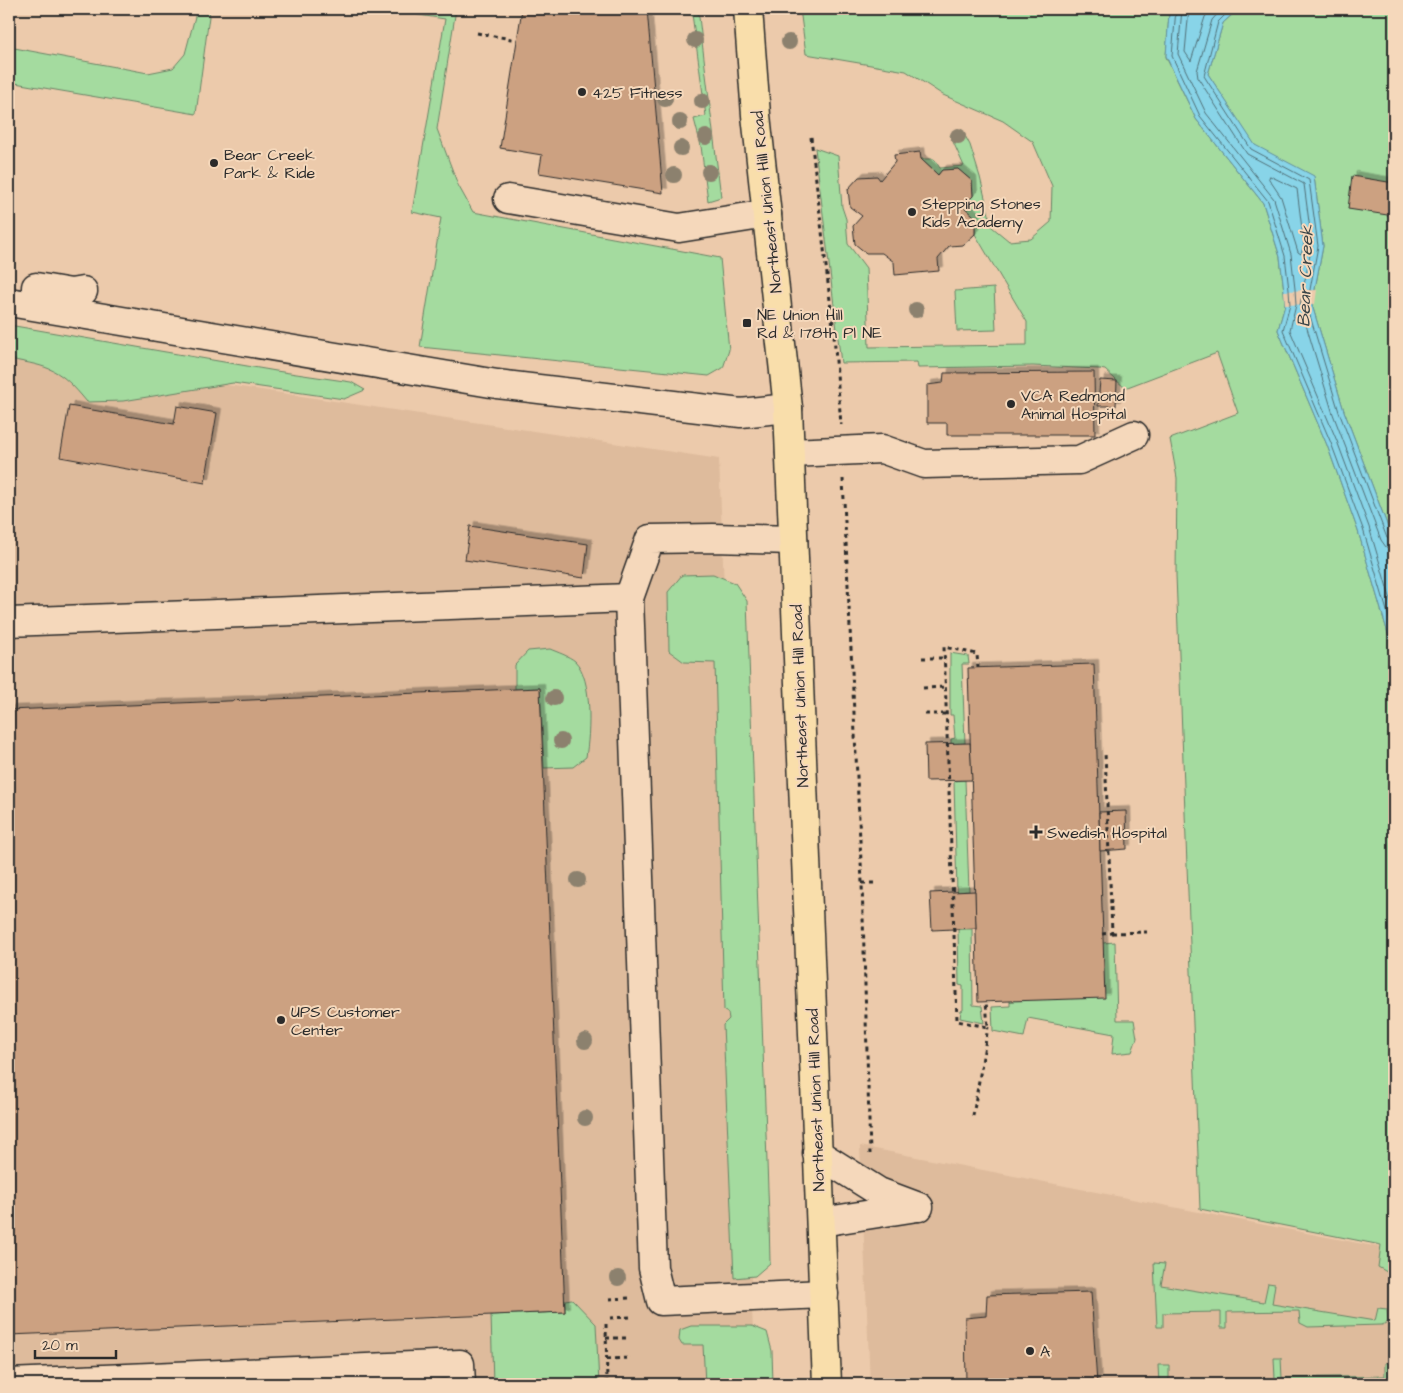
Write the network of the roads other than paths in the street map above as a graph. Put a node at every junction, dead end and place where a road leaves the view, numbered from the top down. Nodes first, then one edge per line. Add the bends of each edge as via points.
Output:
1 (748, 9) edge
2 (508, 199) dead end
3 (767, 214) junction
4 (9, 283) edge
5 (83, 291) dead end
6 (9, 302) edge
7 (788, 408) junction
8 (1134, 436) dead end
9 (790, 454) junction
10 (793, 540) junction
11 (629, 598) junction
12 (9, 622) edge
13 (817, 1153) junction
14 (820, 1222) junction
15 (824, 1294) junction
16 (9, 1383) edge
17 (461, 1384) edge
18 (827, 1384) edge

1 - 3 main road, Northeast Union Hill Road
2 - 3 lane via 679,228
3 - 7 main road, Northeast Union Hill Road
4 - 5 lane via 71,293
6 - 7 lane via 497,384 741,413
7 - 9 main road, Northeast Union Hill Road
8 - 9 lane via 1079,460 924,464 882,449
9 - 10 main road, Northeast Union Hill Road
10 - 11 lane via 650,539
10 - 13 main road, Northeast Union Hill Road
11 - 12 lane
11 - 15 lane via 653,1268 661,1301
13 - 14 main road, Northeast Union Hill Road
13 - 14 lane via 879,1192 919,1207
14 - 15 main road, Northeast Union Hill Road
15 - 18 main road, Northeast Union Hill Road
16 - 17 lane via 460,1364

